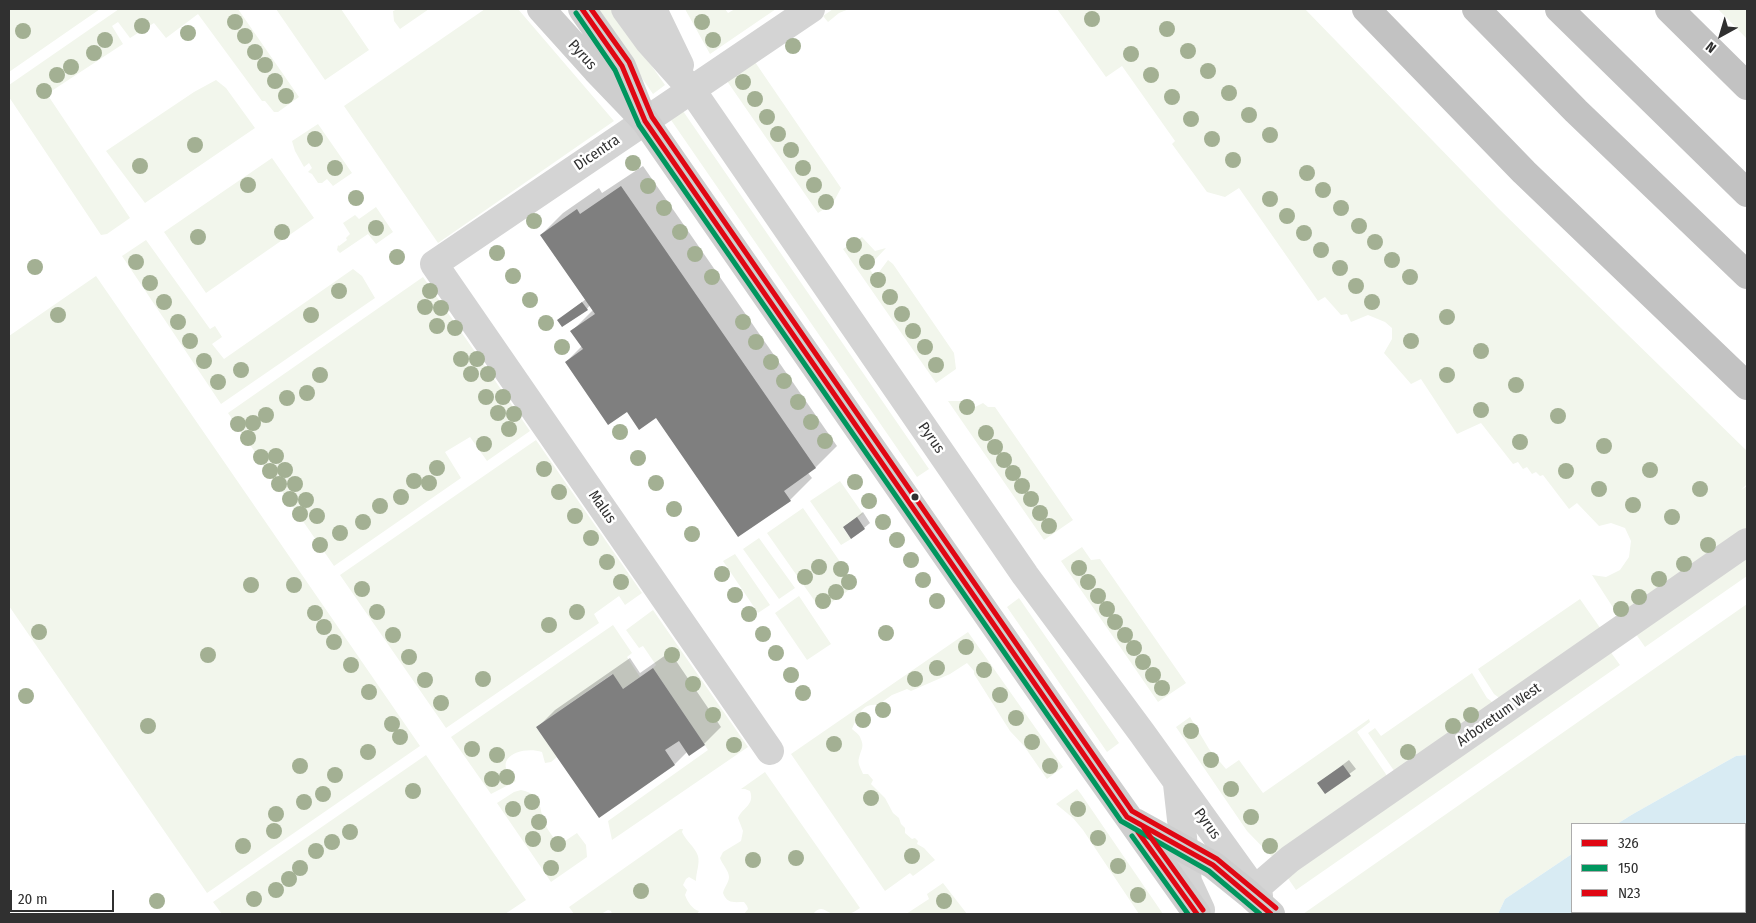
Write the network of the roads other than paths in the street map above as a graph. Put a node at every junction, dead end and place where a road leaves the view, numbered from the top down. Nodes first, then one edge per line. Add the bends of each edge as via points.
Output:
1 (541, 9) edge
2 (582, 9) edge
3 (625, 9) edge
4 (653, 9) edge
5 (811, 9) edge
6 (1366, 9) edge
7 (1476, 9) edge
8 (1560, 9) edge
9 (1669, 9) edge
10 (1747, 86) edge
11 (691, 89) junction
12 (645, 121) junction
13 (1747, 193) edge
14 (434, 264) joint
15 (1747, 275) edge
16 (1747, 386) edge
17 (1747, 542) edge
18 (770, 751) dead end
19 (1177, 782) junction
20 (1127, 817) junction
21 (1184, 850) junction
22 (1254, 890) junction
23 (1197, 914) edge
24 (1204, 914) edge
25 (1271, 914) edge

1 - 12 street, Pyrus
2 - 12 street, Pyrus via 622,66
3 - 11 street, Pyrus
4 - 11 street, Pyrus
5 - 11 street, Dicentra
6 - 16 highway via 1524,172
7 - 15 highway via 1576,111
8 - 13 highway
9 - 10 highway
11 - 12 street, Dicentra
11 - 19 street, Pyrus via 1025,575
12 - 14 street, Dicentra
12 - 20 street, Pyrus
14 - 18 street, Malus
17 - 22 street, Arboretum West via 1290,858
19 - 21 street, Pyrus
19 - 22 street, Pyrus
20 - 21 street, Pyrus
20 - 23 street, Pyrus
21 - 24 street, Pyrus via 1188,882
21 - 25 street, Pyrus via 1213,865
22 - 25 street, Pyrus

